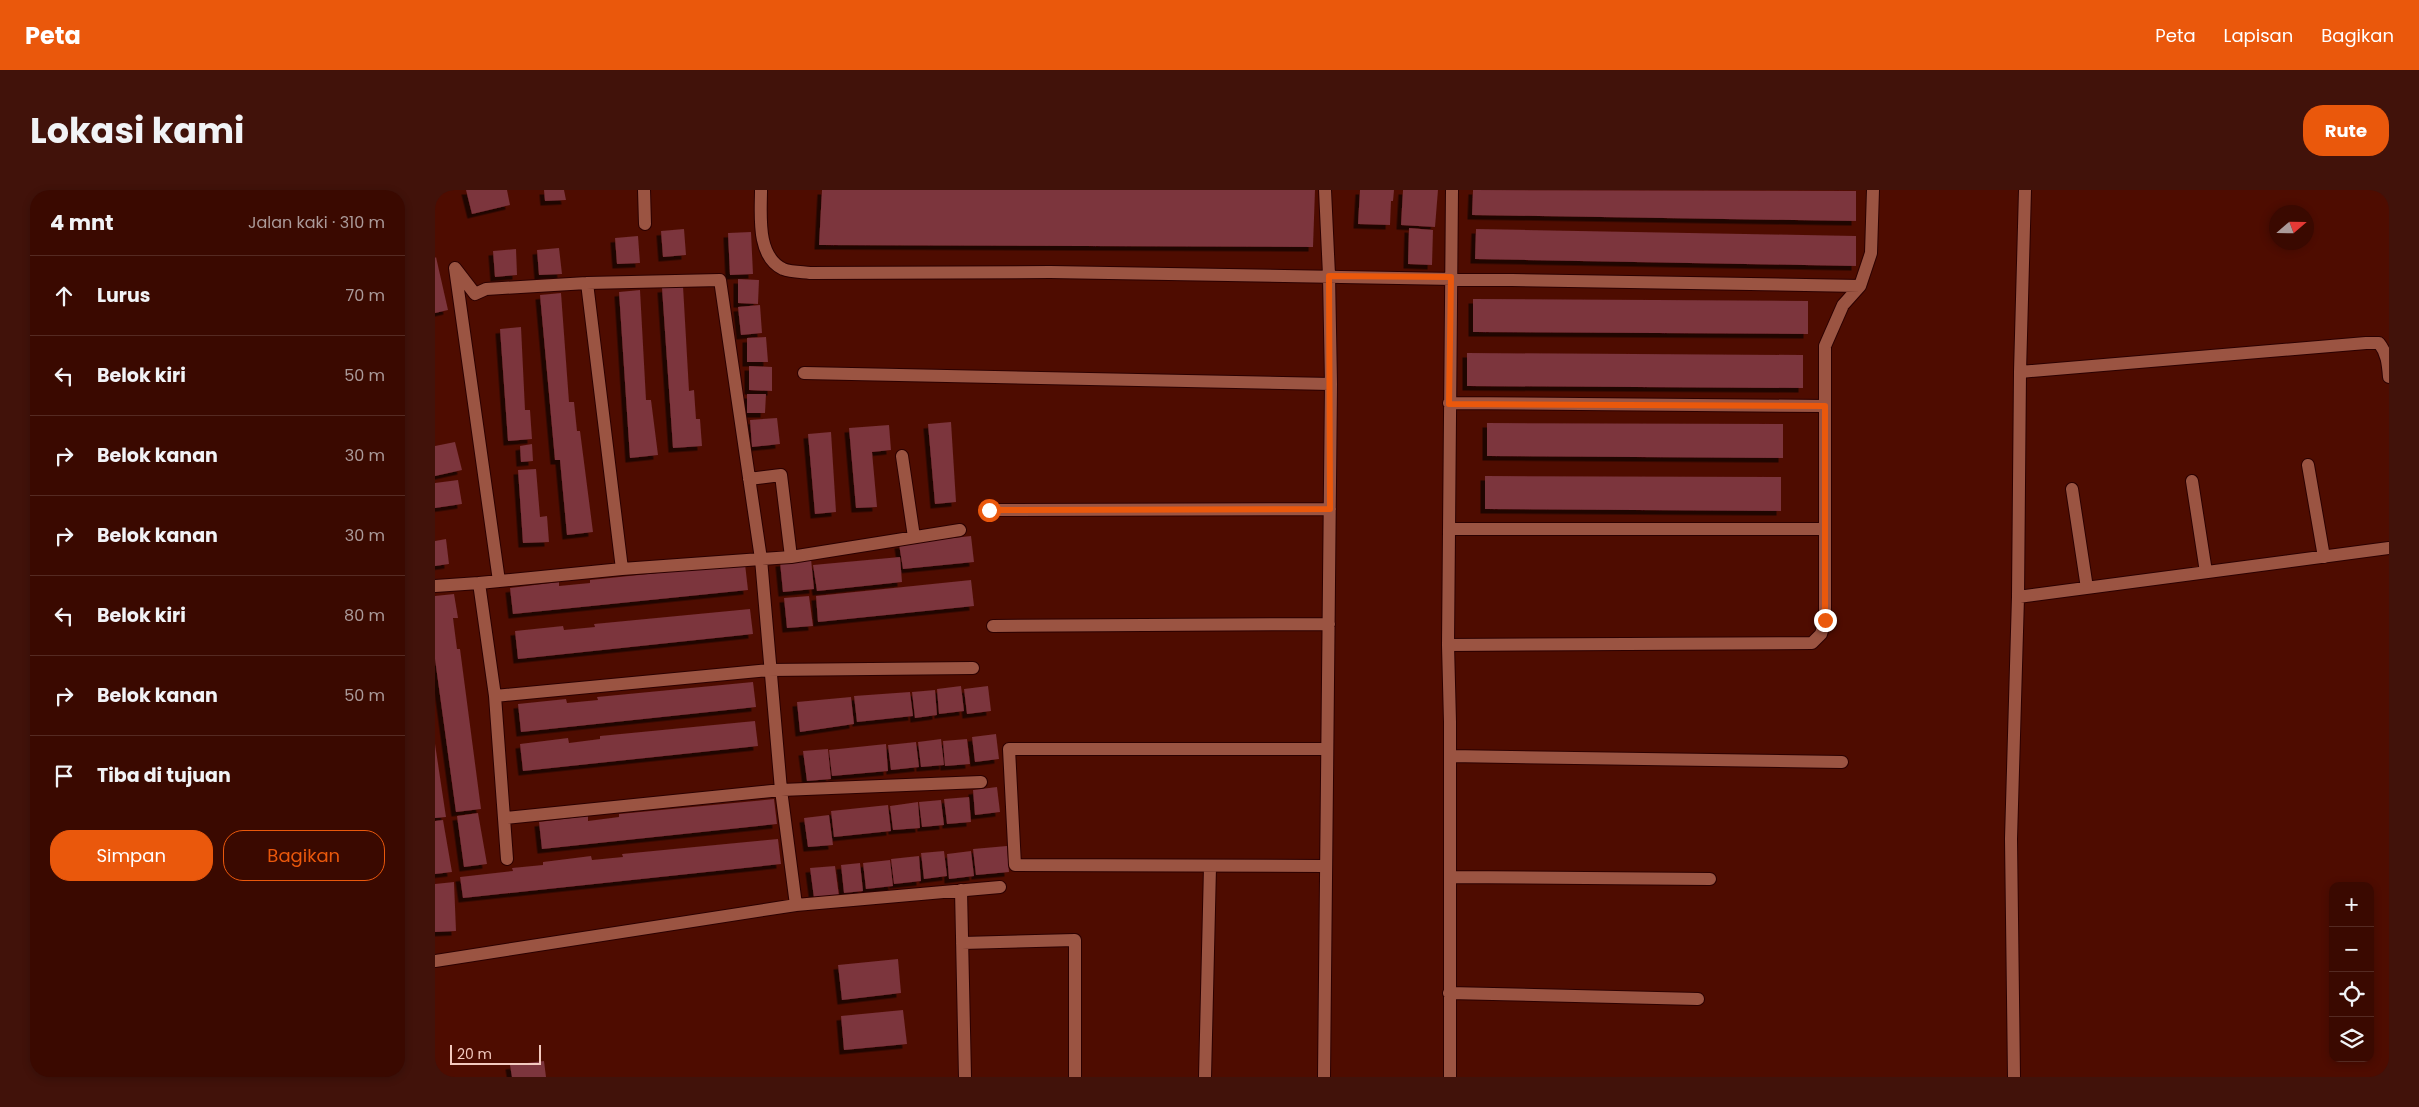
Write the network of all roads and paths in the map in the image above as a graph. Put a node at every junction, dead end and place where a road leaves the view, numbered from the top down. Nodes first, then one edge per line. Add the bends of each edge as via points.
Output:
1 (643, 190) edge
2 (761, 190) edge
3 (1325, 190) edge
4 (1452, 190) edge
5 (1873, 190) edge
6 (2025, 190) edge
7 (645, 224) dead end
8 (1329, 276) junction
9 (1451, 277) junction
10 (587, 283) junction
11 (1861, 286) junction
12 (2020, 372) junction
13 (804, 373) dead end
14 (2389, 377) edge
15 (1331, 384) junction
16 (1449, 404) junction
17 (1825, 406) junction
18 (902, 456) dead end
19 (2308, 465) dead end
20 (749, 479) junction
21 (2192, 482) dead end
22 (2072, 489) dead end
23 (1330, 509) junction
24 (989, 510) dead end
25 (1449, 529) junction
26 (1824, 529) junction
27 (960, 530) dead end
28 (914, 537) junction
29 (2389, 548) edge
30 (791, 557) junction
31 (2324, 557) junction
32 (761, 559) junction
33 (622, 569) junction
34 (2206, 572) junction
35 (499, 580) junction
36 (479, 583) junction
37 (435, 586) edge
38 (2087, 588) junction
39 (2018, 597) junction
40 (1329, 624) junction
41 (993, 626) dead end
42 (1448, 645) junction
43 (973, 668) dead end
44 (769, 670) junction
45 (495, 696) junction
46 (1327, 749) junction
47 (1450, 756) junction
48 (1842, 762) dead end
49 (981, 782) dead end
50 (781, 790) junction
51 (505, 818) junction
52 (507, 858) dead end
53 (1325, 866) junction
54 (1210, 867) junction
55 (1450, 877) junction
56 (1710, 880) dead end
57 (1000, 887) dead end
58 (961, 890) junction
59 (796, 905) junction
60 (962, 943) junction
61 (435, 961) edge
62 (1449, 993) junction
63 (1698, 999) dead end
64 (965, 1077) edge
65 (1075, 1077) edge
66 (1205, 1077) edge
67 (1324, 1077) edge
68 (1450, 1077) edge
69 (2015, 1077) edge

1 - 7 street
2 - 8 street via 762,236 770,256 783,269 810,273
3 - 8 street
4 - 9 street
5 - 11 street via 1871,253
6 - 12 street
8 - 9 street
8 - 15 street
9 - 11 street
9 - 16 street
10 - 20 street via 720,280
10 - 33 street
10 - 35 street via 486,289 475,294 455,268
11 - 17 street via 1843,306 1825,346
12 - 14 street via 2366,342 2379,343 2384,349
12 - 39 street
13 - 15 street
15 - 23 street
16 - 17 street
16 - 25 street
17 - 26 street
18 - 28 street
19 - 31 street
20 - 30 street via 781,475
20 - 32 street
21 - 34 street
22 - 38 street
23 - 24 street
23 - 40 street
25 - 26 street
25 - 42 street
26 - 42 street via 1825,620 1821,634 1812,643
27 - 28 street
28 - 30 street
29 - 31 street
30 - 32 street
31 - 34 street
32 - 33 street
32 - 44 street
33 - 35 street
34 - 38 street
35 - 36 street
36 - 37 street
36 - 45 street
38 - 39 street
39 - 69 street via 2011,839
40 - 41 street
40 - 46 street
42 - 47 street
43 - 44 street
44 - 45 street
44 - 50 street
45 - 51 street
46 - 53 street
46 - 54 street via 1009,749 1015,865
47 - 48 street
47 - 55 street
49 - 50 street
50 - 51 street
50 - 59 street
51 - 52 street
53 - 54 street
53 - 67 street
54 - 66 street
55 - 56 street
55 - 62 street
57 - 58 street
58 - 59 street
58 - 60 street
59 - 61 street
60 - 64 street
60 - 65 street via 1075,940
62 - 63 street
62 - 68 street

